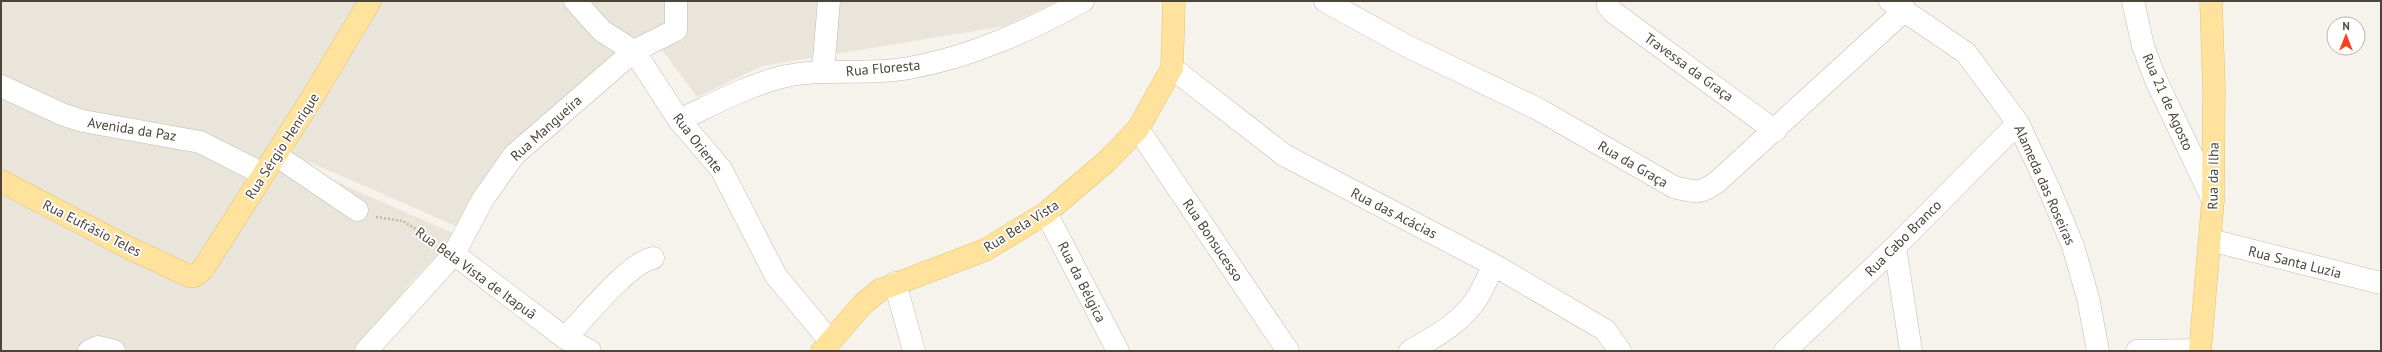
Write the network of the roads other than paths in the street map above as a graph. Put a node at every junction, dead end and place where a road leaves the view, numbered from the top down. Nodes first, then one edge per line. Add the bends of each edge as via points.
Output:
1 (370, 1) edge
2 (575, 1) edge
3 (676, 1) edge
4 (829, 1) edge
5 (1083, 1) edge
6 (1174, 1) edge
7 (1325, 1) edge
8 (1608, 1) edge
9 (2133, 1) edge
10 (2211, 1) edge
11 (1897, 6) edge
12 (634, 50) junction
13 (1172, 68) junction
14 (823, 72) junction
15 (1, 86) edge
16 (679, 120) junction
17 (2018, 124) junction
18 (1138, 130) junction
19 (1775, 131) junction
20 (276, 155) junction
21 (263, 174) junction
22 (1, 181) edge
23 (2213, 200) junction
24 (357, 210) road end
25 (1046, 213) junction
26 (2210, 240) junction
27 (1895, 247) junction
28 (454, 254) junction
29 (652, 258) dead end
30 (1494, 264) junction
31 (183, 273) joint
32 (895, 283) junction
33 (2381, 283) edge
34 (565, 338) junction
35 (826, 346) edge
36 (1793, 348) edge
37 (2200, 350) edge
38 (89, 351) edge
39 (114, 351) edge
40 (366, 351) edge
41 (590, 351) edge
42 (914, 351) edge
43 (1118, 351) edge
44 (1288, 351) edge
45 (1410, 351) edge
46 (1620, 351) edge
47 (1911, 351) edge
48 (2098, 351) edge
49 (2137, 351) edge

1 - 20 main road, Rua Sérgio Henrique
2 - 12 street, Rua Oriente via 602,31
3 - 12 street, Rua Mangueira via 676,30
4 - 14 street
5 - 14 street, Rua Floresta via 1018,35 950,59 908,68 868,72
6 - 13 main road, Rua Bela Vista
7 - 19 street, Rua da Graça via 1405,45 1538,109 1674,187 1692,192 1705,191
8 - 19 street, Travessa da Graça via 1612,12
9 - 23 street, Rua 21 de Agosto via 2143,46 2155,78
10 - 23 main road, Rua da Ilha via 2214,88
11 - 17 street, Alameda das Roseiras via 1966,53
11 - 19 street, Rua da Graça
12 - 16 street, Rua Oriente
12 - 28 street, Rua Mangueira via 514,154 483,199
13 - 18 main road, Rua Bela Vista
13 - 30 street, Rua das Acácias via 1284,156
14 - 16 street, Rua Floresta via 782,77 748,88
15 - 21 street, Avenida da Paz via 83,121 200,142
16 - 35 street, Rua Oriente via 721,169 776,276
17 - 27 street, Rua Cabo Branco
17 - 48 street, Alameda das Roseiras via 2073,246 2088,298
18 - 25 main road, Rua Bela Vista via 1107,162
18 - 44 street, Rua Bonsucesso
20 - 21 main road, Rua Sérgio Henrique
20 - 24 street
21 - 31 main road, Rua Sérgio Henrique via 204,269 195,276
22 - 31 main road, Rua Eufrãsio Teles via 124,246
23 - 26 main road, Rua da Ilha
25 - 32 main road, Rua Bela Vista via 985,250
25 - 43 street, Rua da Bélgica
26 - 33 street, Rua Santa Luzia
26 - 37 main road, Rua da Ilha
27 - 36 street, Rua Cabo Branco
27 - 47 street
28 - 34 street, Rua Bela Vista de Itapuã
28 - 40 street, Rua Mangueira
29 - 34 street via 644,260 616,284
30 - 45 street via 1478,296 1464,312 1441,334
30 - 46 street, Rua das Acácias via 1605,330
32 - 35 main road, Rua Bela Vista via 880,290 863,304
32 - 42 street
34 - 41 street, Rua Bela Vista de Itapuã
37 - 49 street
38 - 39 street via 98,347

